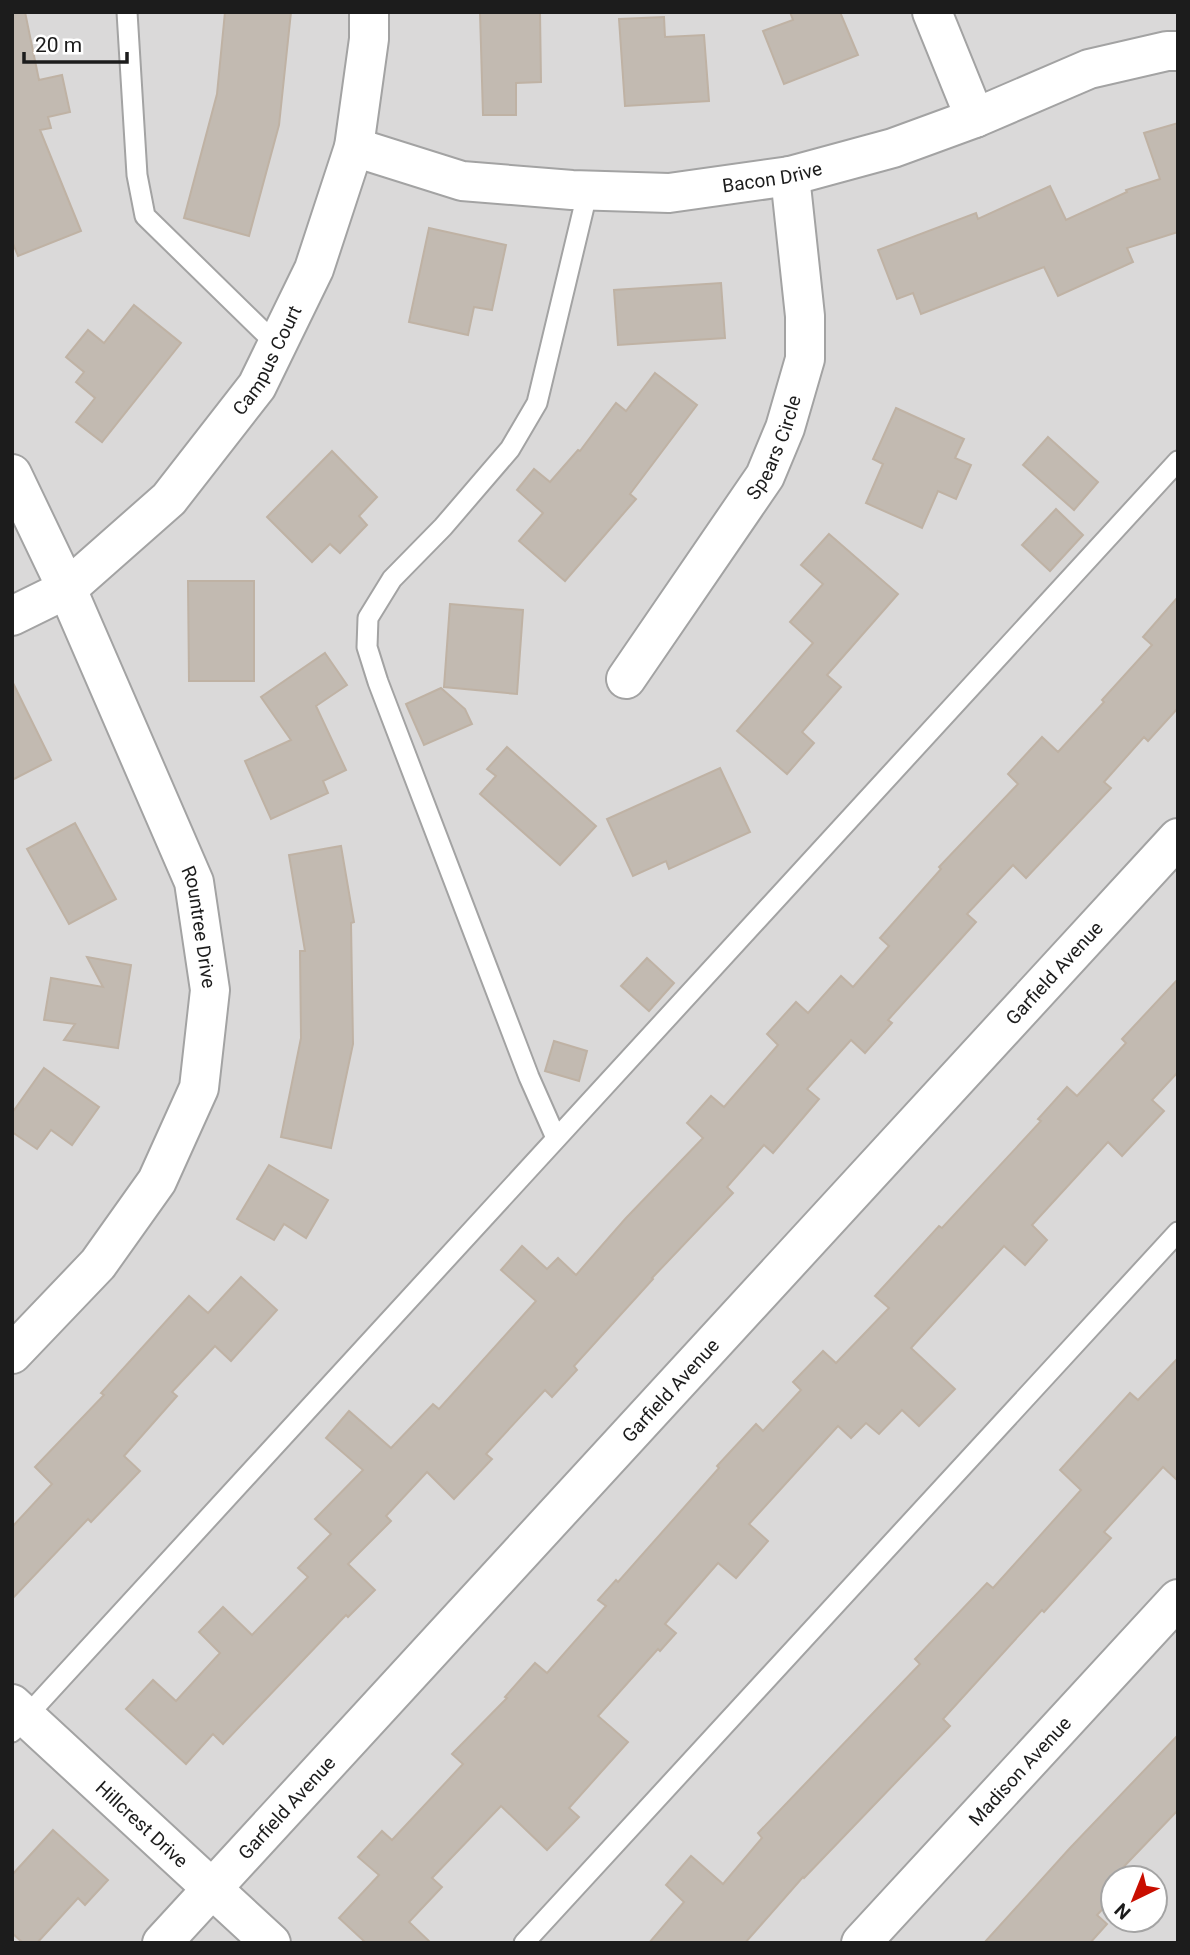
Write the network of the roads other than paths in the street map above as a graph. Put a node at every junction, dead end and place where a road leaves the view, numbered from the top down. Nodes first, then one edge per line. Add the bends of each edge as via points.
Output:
1 (127, 12) edge
2 (369, 12) edge
3 (932, 12) edge
4 (1178, 51) edge
5 (975, 118) junction
6 (354, 147) junction
7 (790, 176) junction
8 (588, 191) junction
9 (277, 345) junction
10 (1178, 461) edge
11 (12, 474) edge
12 (67, 589) junction
13 (12, 616) edge
14 (626, 679) dead end
15 (1178, 838) edge
16 (556, 1138) junction
17 (1178, 1232) edge
18 (12, 1354) edge
19 (1178, 1599) edge
20 (17, 1717) edge
21 (212, 1889) junction
22 (162, 1943) edge
23 (271, 1943) edge
24 (524, 1943) edge
25 (861, 1943) edge

1 - 9 lane via 136,175 145,216
2 - 6 street, Campus Court
3 - 5 street
4 - 5 street, Bacon Drive via 1089,69
5 - 7 street, Bacon Drive via 893,148
6 - 8 street, Bacon Drive via 462,181
6 - 9 street, Campus Court via 314,269
7 - 8 street, Bacon Drive via 669,193
7 - 14 street, Spears Circle via 805,316 805,359 785,428 765,475
8 - 16 lane via 537,403 509,449 392,579 368,618 366,647 528,1077
9 - 12 street, Campus Court via 257,386 169,499
10 - 16 lane
11 - 12 street, Rountree Drive
12 - 13 street, Campus Court
12 - 18 street, Rountree Drive via 194,882 210,990 199,1088 157,1181 98,1264
15 - 21 street, Garfield Avenue
16 - 20 lane
17 - 24 lane
19 - 25 street, Madison Avenue
20 - 21 street, Hillcrest Drive
21 - 22 street, Garfield Avenue
21 - 23 street, Hillcrest Drive

